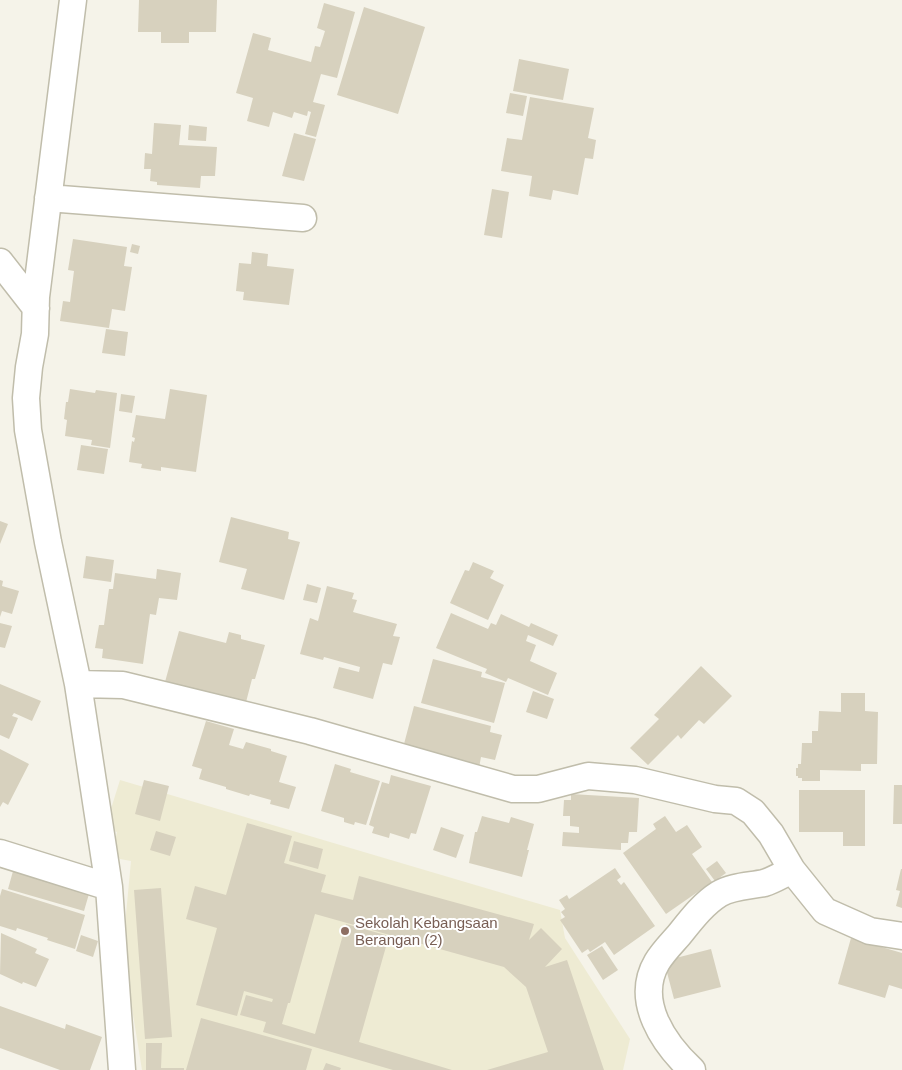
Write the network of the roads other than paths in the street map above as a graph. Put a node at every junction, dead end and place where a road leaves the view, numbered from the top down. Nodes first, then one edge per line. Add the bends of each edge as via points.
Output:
1 (73, 0) edge
2 (48, 198) junction
3 (303, 218) dead end
4 (0, 262) edge
5 (36, 308) junction
6 (78, 684) junction
7 (0, 853) edge
8 (792, 870) junction
9 (109, 887) junction
10 (902, 936) edge
11 (122, 1070) edge
12 (692, 1070) edge

1 - 2 street
2 - 3 street
2 - 5 street
4 - 5 street
5 - 6 street via 26,398 28,430
6 - 8 street via 132,687 310,731 512,789 538,789 588,776 635,780 736,801 753,812 771,834
6 - 9 street
7 - 9 street
8 - 10 street via 825,911 870,931
8 - 12 street via 765,883 720,893 698,912 657,962 650,981 652,1014 666,1042
9 - 11 street

